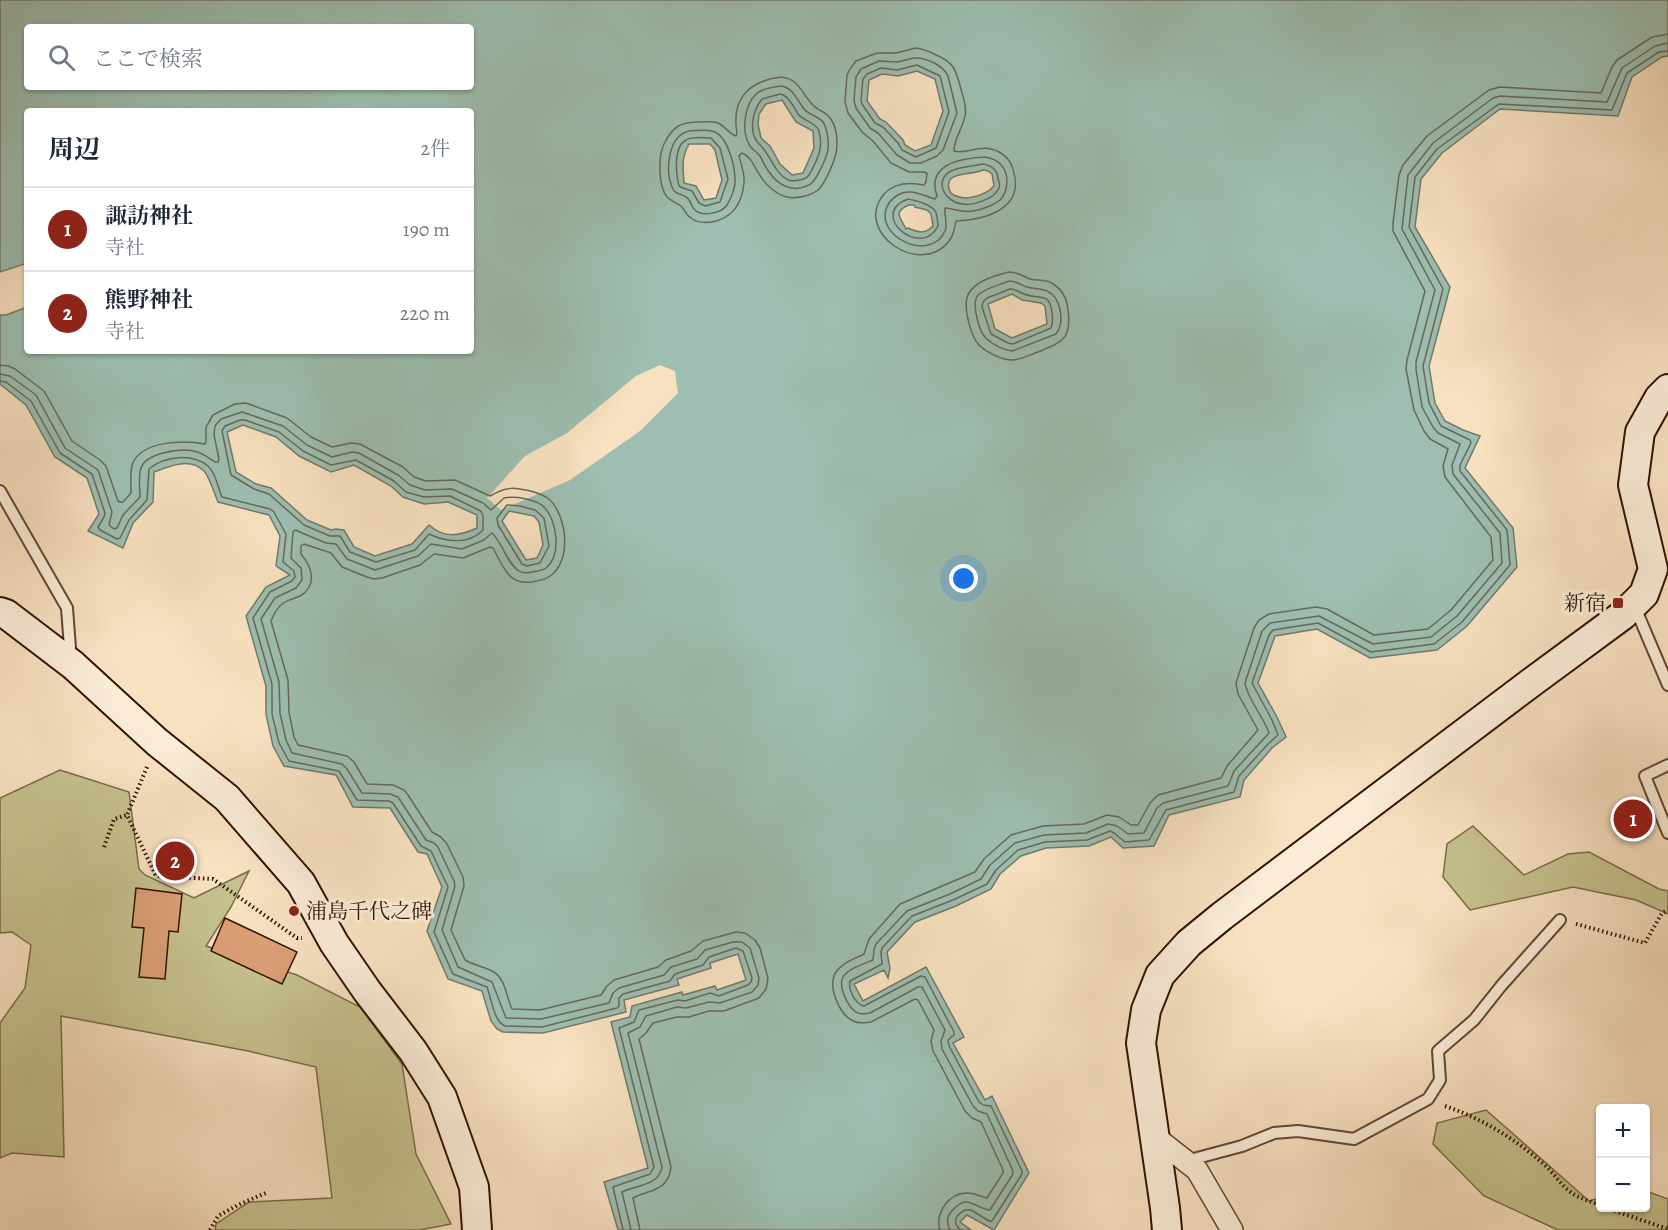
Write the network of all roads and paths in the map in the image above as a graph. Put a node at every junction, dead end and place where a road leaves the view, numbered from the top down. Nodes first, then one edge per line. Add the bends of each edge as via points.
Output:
1 (1668, 389) edge
2 (0, 491) edge
3 (1661, 563) edge
4 (1634, 605) junction
5 (0, 612) edge
6 (64, 658) junction
7 (1668, 684) edge
8 (158, 742) junction
9 (1668, 765) edge
10 (127, 815) junction
11 (1668, 833) edge
12 (104, 847) dead end
13 (1668, 910) edge
14 (1560, 920) joint
15 (334, 943) junction
16 (1428, 1100) junction
17 (1155, 1137) junction
18 (1186, 1161) junction
19 (268, 1192) dead end
20 (1596, 1204) edge
21 (1617, 1212) edge
22 (210, 1230) edge
23 (477, 1230) edge
24 (1167, 1230) edge
25 (1232, 1230) edge
26 (1668, 1230) edge

1 - 3 street via 1640,432 1633,485
2 - 6 lane via 67,608 70,648
3 - 4 street
4 - 7 lane
4 - 17 street via 1222,916 1189,943 1160,975 1146,1010 1141,1043
5 - 6 street
6 - 8 street
8 - 10 path
8 - 15 street via 227,798 301,883
9 - 11 lane via 1645,776
10 - 12 path via 114,819
10 - 15 path via 156,876 213,879 297,938
13 - 14 path via 1662,913 1646,943
14 - 16 lane via 1474,1020 1438,1051 1440,1080
15 - 23 street via 442,1097 474,1187
16 - 18 lane via 1354,1139 1298,1131 1274,1133
16 - 20 path via 1460,1111 1504,1134 1549,1168 1568,1190
17 - 18 street
17 - 24 street
18 - 25 street via 1197,1170
19 - 22 path via 218,1216
21 - 26 path

